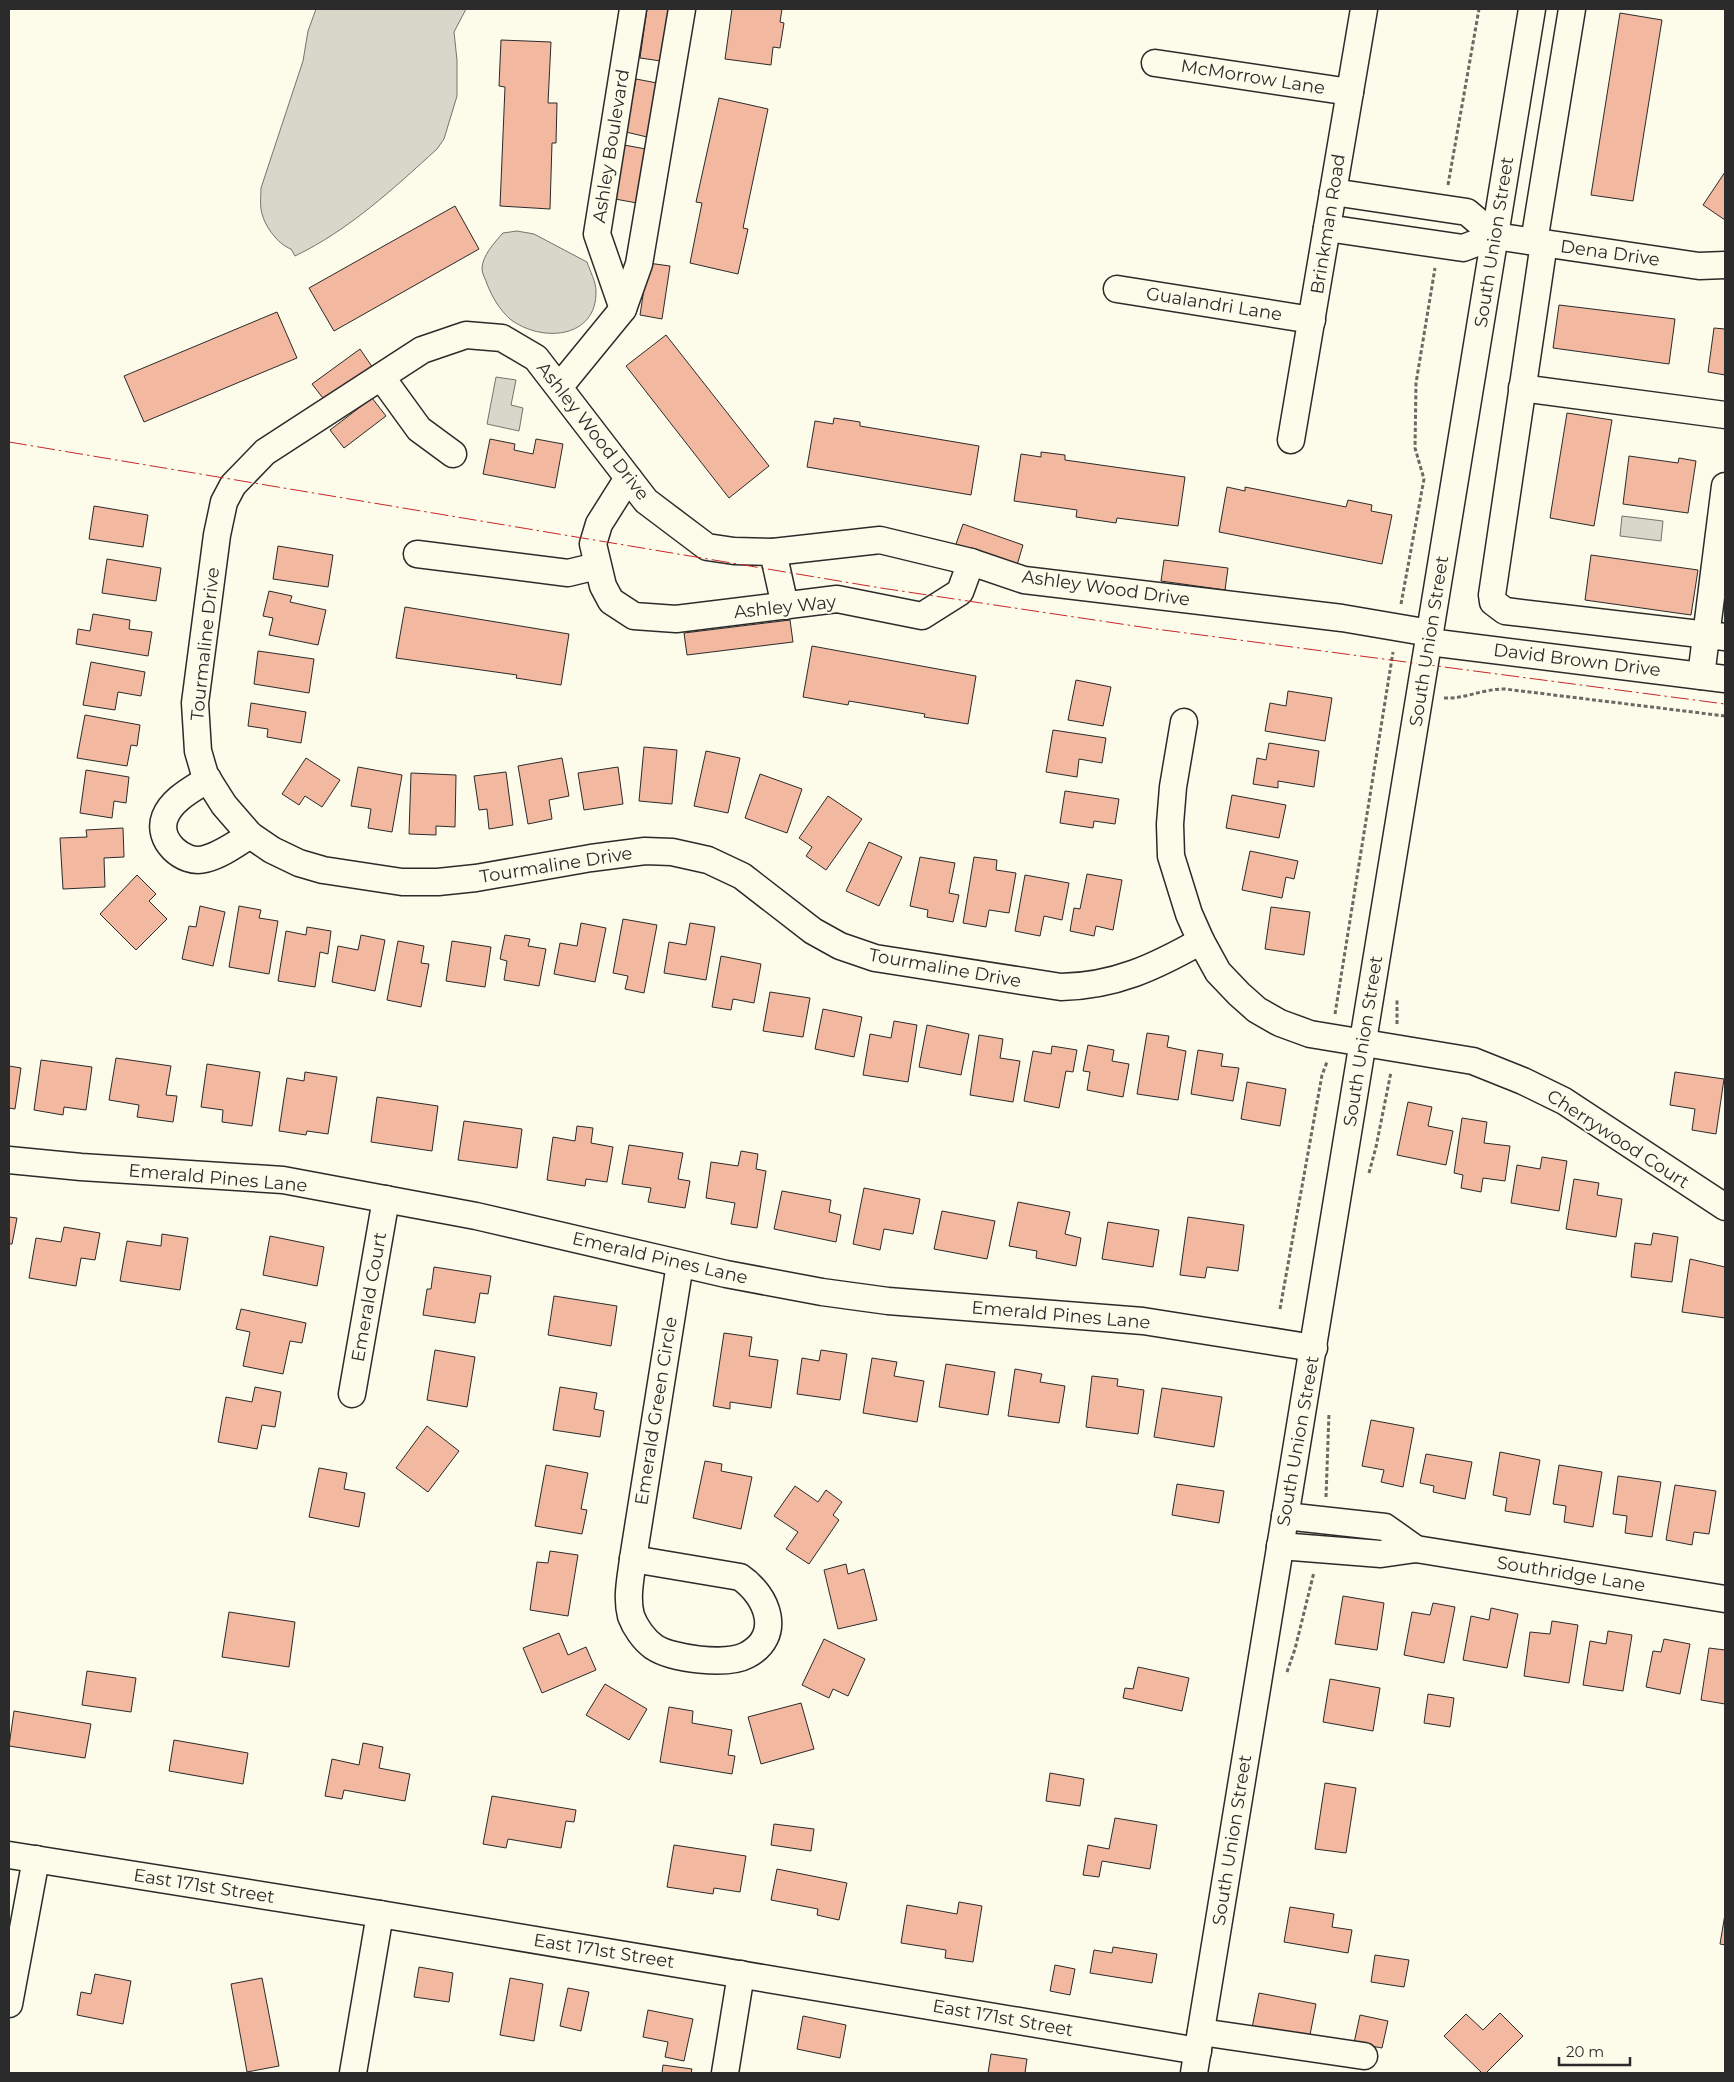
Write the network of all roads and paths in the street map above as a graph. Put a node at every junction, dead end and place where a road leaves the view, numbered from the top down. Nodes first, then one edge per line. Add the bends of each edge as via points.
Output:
1 (633, 9) edge
2 (682, 9) edge
3 (1364, 9) edge
4 (1532, 9) edge
5 (1572, 9) edge
6 (1155, 63) dead end
7 (1350, 92) junction
8 (1333, 192) junction
9 (1327, 228) junction
10 (1495, 236) junction
11 (1539, 242) junction
12 (1725, 265) edge
13 (1117, 289) dead end
14 (623, 309) junction
15 (1312, 320) junction
16 (382, 378) junction
17 (560, 386) junction
18 (1522, 388) junction
19 (1725, 415) edge
20 (1291, 440) dead end
21 (453, 454) dead end
22 (628, 478) junction
23 (1424, 479) dead end
24 (233, 485) joint
25 (1725, 486) edge
26 (772, 552) junction
27 (417, 554) dead end
28 (971, 562) junction
29 (597, 566) junction
30 (785, 606) junction
31 (1397, 627) junction
32 (1715, 636) edge
33 (1429, 637) junction
34 (1713, 677) edge
35 (1439, 698) dead end
36 (1725, 716) edge
37 (1184, 722) dead end
38 (208, 779) junction
39 (250, 836) junction
40 (1201, 941) junction
41 (1331, 1037) junction
42 (1363, 1042) junction
43 (9, 1160) edge
44 (386, 1199) junction
45 (1725, 1207) edge
46 (680, 1264) junction
47 (1280, 1309) dead end
48 (1314, 1348) junction
49 (352, 1394) dead end
50 (1285, 1516) junction
51 (1280, 1546) junction
52 (1416, 1549) junction
53 (633, 1559) junction
54 (1725, 1599) edge
55 (9, 1855) edge
56 (36, 1859) junction
57 (380, 1914) junction
58 (741, 1974) junction
59 (9, 2004) edge
60 (1198, 2052) edge
61 (1364, 2056) dead end
62 (353, 2073) edge
63 (725, 2073) edge

1 - 14 street, Ashley Boulevard via 596,234
2 - 14 street via 639,264
3 - 7 street, Brinkman Road
4 - 10 street, South Union Street
5 - 11 street
6 - 7 street, McMorrow Lane
7 - 8 street, Brinkman Road
8 - 9 street, Brinkman Road
8 - 10 street via 1467,212
9 - 10 street via 1463,248
9 - 15 street, Brinkman Road
10 - 11 street, Dena Drive
10 - 33 street, South Union Street
11 - 12 street, Dena Drive via 1699,266
11 - 18 street
13 - 15 street, Gualandri Lane
14 - 17 street
15 - 20 street, Brinkman Road
16 - 17 street, Ashley Wood Drive via 422,350 466,335 502,338 536,358
16 - 21 street via 419,429
16 - 24 street, Ashley Wood Drive via 265,452
17 - 22 street, Ashley Wood Drive
18 - 19 street
18 - 32 street via 1493,602 1506,611
22 - 26 street, Ashley Wood Drive via 646,501 707,547 734,552
22 - 29 street, Ashley Way via 599,524 593,544
23 - 31 path
24 - 38 street, Tourmaline Drive via 224,502 217,535 195,703 198,751
25 - 32 street via 1719,531
26 - 28 street, Ashley Wood Drive via 880,540
26 - 30 street
27 - 29 street via 568,573
28 - 30 street, Ashley Way via 960,592 922,616 837,599
28 - 31 street, Ashley Wood Drive via 1024,580
29 - 30 street, Ashley Way via 603,586 612,600 634,616 676,619
31 - 33 street, Ashley Wood Drive
31 - 41 path
32 - 34 street
33 - 34 street, David Brown Drive
33 - 42 street, South Union Street
35 - 36 path via 1456,699 1486,689 1504,689
37 - 40 street, Cherrywood Court via 1171,806 1171,856
38 - 39 street, Tourmaline Drive via 224,805
38 - 39 street via 183,796 164,819 164,834 172,848 183,858 204,860
39 - 40 street, Tourmaline Drive via 299,863 323,870 402,882 476,878 592,858 646,851 672,852 708,860 742,876 813,931 840,946 875,958 1032,984 1088,986 1117,980 1162,963
40 - 41 street, Cherrywood Court via 1218,972 1257,1010 1310,1034
41 - 42 street, Cherrywood Court
41 - 47 path
42 - 45 street, Cherrywood Court via 1473,1062 1523,1081 1571,1105
42 - 48 street, South Union Street
43 - 44 street, Emerald Pines Lane via 283,1180
44 - 46 street, Emerald Pines Lane via 476,1216
44 - 49 street, Emerald Court
46 - 48 street, Emerald Pines Lane via 879,1300 1143,1321
46 - 53 street, Emerald Green Circle
48 - 50 street, South Union Street
50 - 51 street, South Union Street
50 - 52 street, Southridge Lane via 1385,1528
51 - 52 street, Southridge Lane via 1381,1554
51 - 60 street, South Union Street
52 - 54 street, Southridge Lane
53 - 53 street, Emerald Green Circle via 628,1597 632,1617 640,1632 654,1646 684,1657 721,1661 747,1655 759,1646 767,1624 767,1611 752,1586 732,1576
55 - 56 street, East 171st Street
56 - 57 street, East 171st Street
56 - 59 street
57 - 58 street, East 171st Street
57 - 62 street
58 - 60 street, East 171st Street
58 - 63 street
60 - 61 street, East 171st Street

